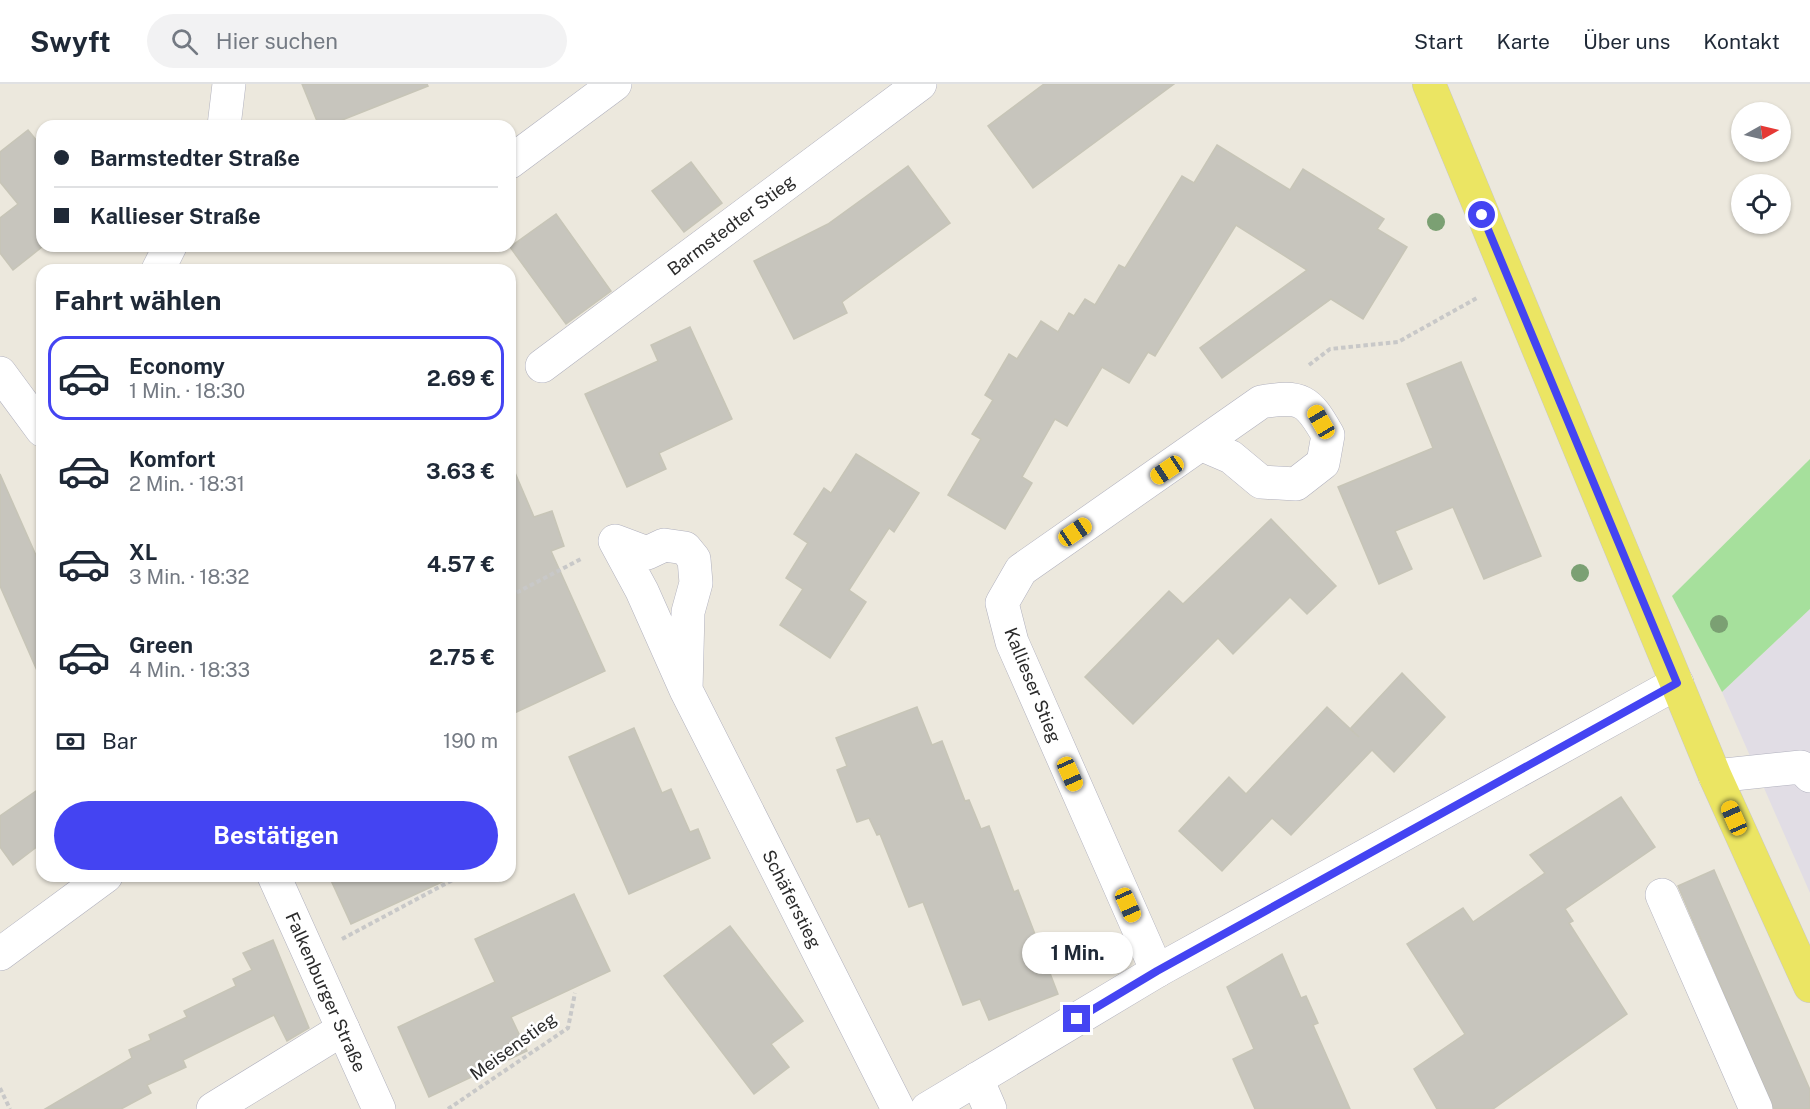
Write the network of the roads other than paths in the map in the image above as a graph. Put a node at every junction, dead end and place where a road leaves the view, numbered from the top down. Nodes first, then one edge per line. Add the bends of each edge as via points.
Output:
1 (229, 84) edge
2 (615, 84) edge
3 (920, 84) edge
4 (1429, 84) edge
5 (225, 120) edge
6 (516, 158) edge
7 (542, 366) dead end
8 (0, 373) edge
9 (36, 422) edge
10 (1203, 445) junction
11 (1677, 683) junction
12 (686, 690) junction
13 (1714, 776) junction
14 (1810, 776) edge
15 (98, 882) edge
16 (277, 882) edge
17 (1662, 895) dead end
18 (0, 954) edge
19 (1157, 971) junction
20 (1810, 986) edge
21 (343, 1029) junction
22 (977, 1079) junction
23 (213, 1109) edge
24 (379, 1109) edge
25 (898, 1109) edge
26 (927, 1109) edge
27 (990, 1109) edge
28 (1756, 1109) edge

1 - 5 street
2 - 6 street
3 - 7 street, Barmstedter Stieg
4 - 11 main road
8 - 9 street
10 - 10 street, Kallieser Stieg via 1261,402 1289,397 1313,408 1328,435 1323,463 1296,484 1261,482 1231,457
10 - 19 street, Kallieser Stieg via 1021,570 1002,603 1012,642
11 - 13 main road
11 - 19 street
12 - 12 street, Schäferstieg via 642,591 615,541 647,553 664,545 685,548 694,559 696,583 688,612
12 - 25 street, Schäferstieg
13 - 14 street via 1801,767
13 - 20 main road
15 - 18 street
16 - 21 street, Falkenburger Straße
17 - 28 street
19 - 22 street
21 - 23 street
21 - 24 street, Falkenburger Straße
22 - 26 street
22 - 27 street

